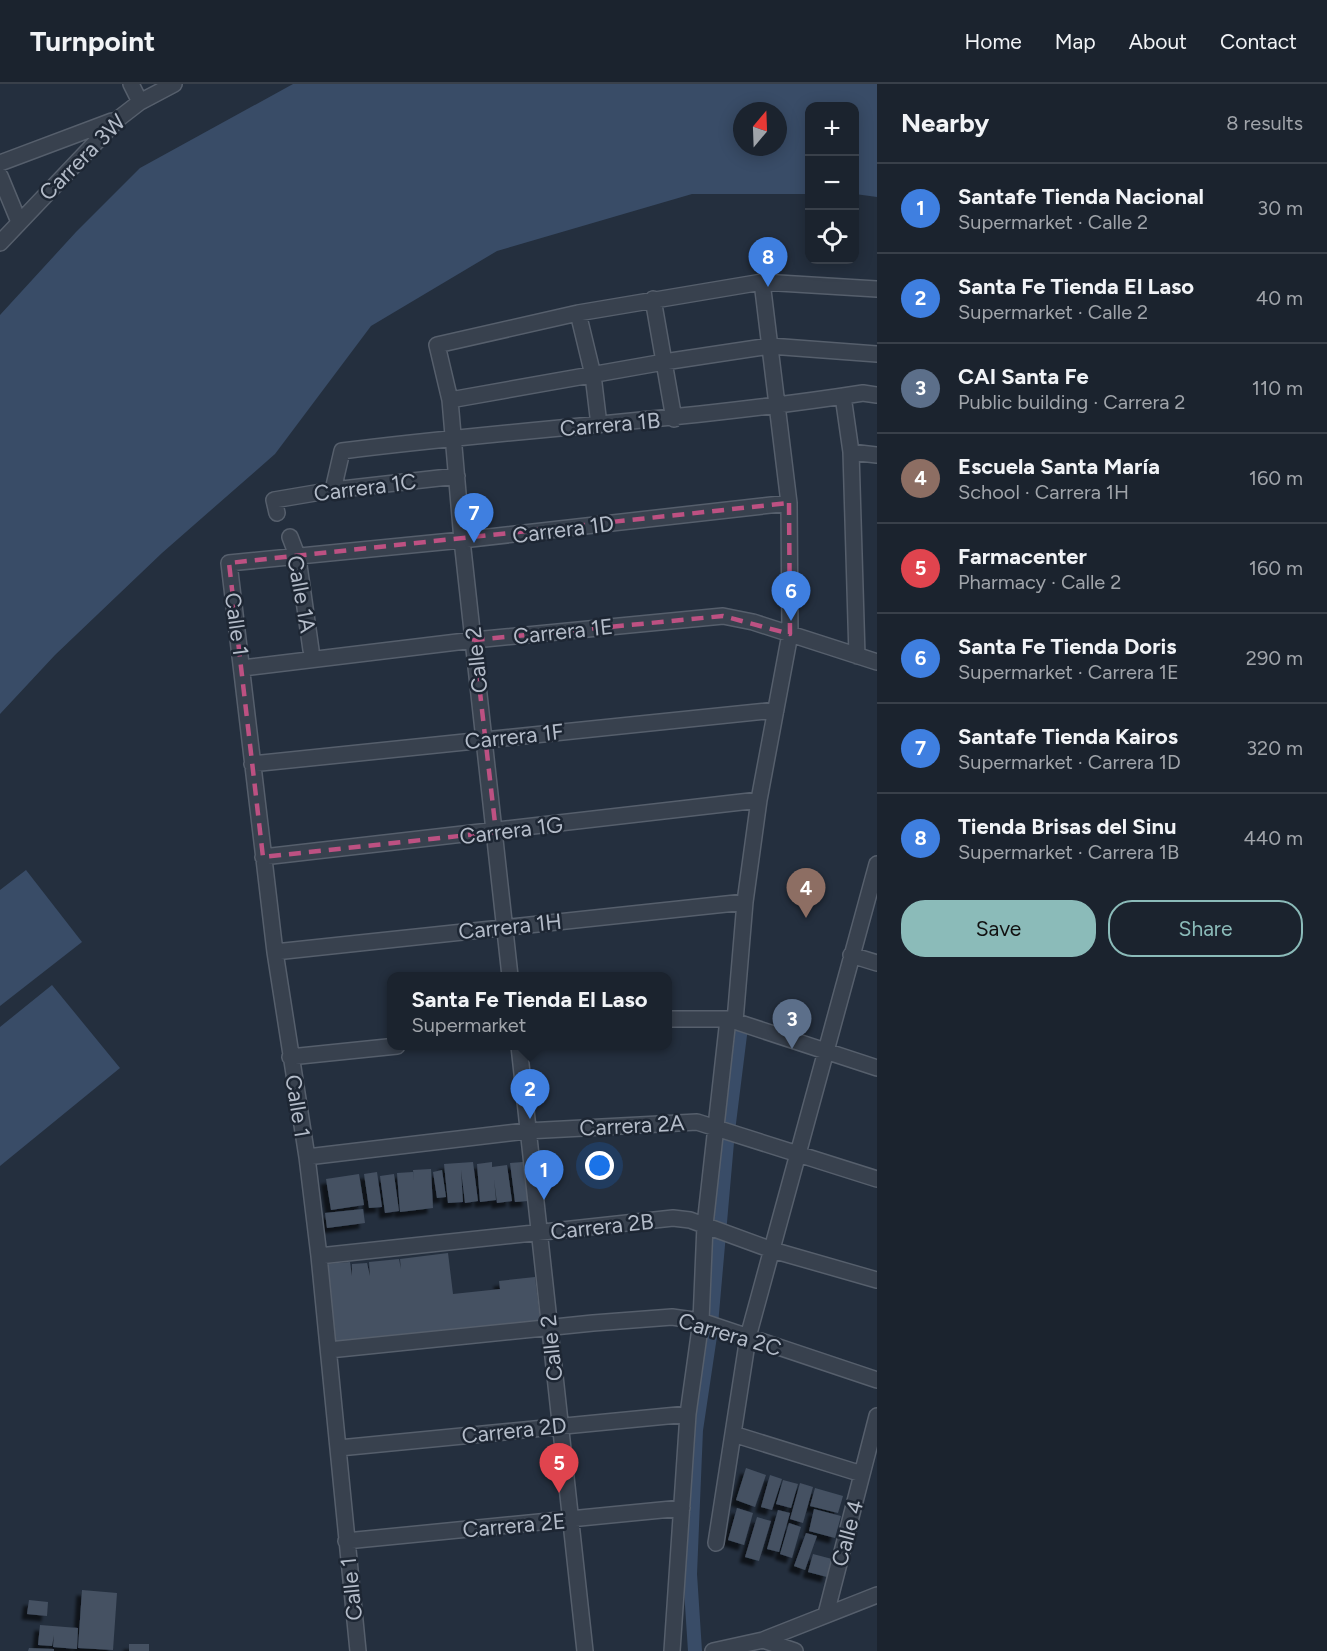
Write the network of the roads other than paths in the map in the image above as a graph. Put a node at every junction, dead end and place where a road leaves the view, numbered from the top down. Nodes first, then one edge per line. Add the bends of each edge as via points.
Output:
1 (131, 84) edge
2 (174, 84) edge
3 (140, 102) junction
4 (117, 119) junction
5 (0, 163) edge
6 (0, 176) edge
7 (19, 222) junction
8 (0, 243) edge
9 (762, 282) junction
10 (877, 289) edge
11 (654, 299) junction
12 (578, 313) junction
13 (770, 346) junction
14 (877, 354) edge
15 (664, 362) junction
16 (593, 375) junction
17 (877, 395) edge
18 (843, 396) junction
19 (450, 400) junction
20 (777, 403) junction
21 (674, 419) junction
22 (599, 425) junction
23 (453, 437) junction
24 (851, 452) junction
25 (877, 455) edge
26 (457, 476) junction
27 (333, 490) junction
28 (789, 503) junction
29 (275, 507) dead end
30 (290, 537) dead end
31 (462, 540) junction
32 (298, 558) junction
33 (229, 562) joint
34 (790, 634) junction
35 (474, 640) junction
36 (312, 650) dead end
37 (857, 657) junction
38 (877, 662) edge
39 (243, 668) junction
40 (776, 710) junction
41 (483, 738) junction
42 (252, 764) junction
43 (759, 800) junction
44 (496, 832) junction
45 (263, 857) junction
46 (877, 864) edge
47 (746, 902) junction
48 (503, 926) junction
49 (275, 952) junction
50 (851, 955) junction
51 (877, 963) edge
52 (509, 972) edge
53 (672, 1019) edge
54 (736, 1021) junction
55 (387, 1047) edge
56 (519, 1050) edge
57 (825, 1050) junction
58 (290, 1058) junction
59 (877, 1068) edge
60 (717, 1126) junction
61 (526, 1131) junction
62 (798, 1155) junction
63 (307, 1157) junction
64 (877, 1179) edge
65 (708, 1226) junction
66 (538, 1233) junction
67 (772, 1250) junction
68 (319, 1256) junction
69 (877, 1280) edge
70 (703, 1322) junction
71 (548, 1326) junction
72 (748, 1336) junction
73 (329, 1350) junction
74 (877, 1380) edge
75 (688, 1414) junction
76 (877, 1416) edge
77 (559, 1425) junction
78 (733, 1434) junction
79 (339, 1448) junction
80 (862, 1474) junction
81 (682, 1508) junction
82 (570, 1520) junction
83 (346, 1541) junction
84 (716, 1543) dead end
85 (877, 1595) edge
86 (826, 1614) junction
87 (763, 1640) junction
88 (358, 1651) edge
89 (585, 1651) edge
90 (672, 1651) edge
91 (713, 1651) edge
92 (795, 1651) edge

1 - 3 street
2 - 3 street, Carrera 3W
3 - 4 street, Carrera 3W
4 - 5 street
4 - 7 street, Carrera 3W
6 - 7 street
7 - 8 street, Carrera 3W
9 - 10 street
9 - 11 street
9 - 13 street
11 - 12 street
11 - 15 street
12 - 16 street
12 - 19 street, Calle 2 via 437,345
13 - 14 street
13 - 15 street
13 - 20 street
15 - 16 street
15 - 21 street
16 - 19 street
16 - 22 street
17 - 18 street, Carrera 1B
18 - 20 street, Carrera 1B
18 - 24 street
19 - 23 street, Calle 2
20 - 21 street, Carrera 1B
20 - 28 street
21 - 22 street, Carrera 1B
22 - 23 street, Carrera 1B
23 - 26 street, Calle 2
23 - 27 street, Carrera 1B via 342,451
24 - 25 street
24 - 37 street
26 - 27 street, Carrera 1C
26 - 31 street, Calle 2
27 - 29 street, Carrera 1C
28 - 31 street, Carrera 1D
28 - 34 street
30 - 32 street, Calle 1A
31 - 32 street, Carrera 1D
31 - 35 street, Calle 2
32 - 33 street, Carrera 1D
32 - 36 street, Calle 1A
33 - 39 street, Calle 1
34 - 35 street, Carrera 1E via 723,616
34 - 37 street, Carrera 1E
34 - 40 street
35 - 39 street, Carrera 1E
35 - 41 street, Calle 2
37 - 38 street, Carrera 1E
39 - 42 street, Calle 1
40 - 41 street, Carrera 1F
40 - 43 street
41 - 42 street, Carrera 1F
41 - 44 street, Calle 2
42 - 45 street, Calle 1
43 - 44 street, Carrera 1G
43 - 47 street
44 - 45 street, Carrera 1G
44 - 48 street, Calle 2
45 - 49 street, Calle 1
46 - 50 street
47 - 48 street, Carrera 1H
47 - 54 street
48 - 49 street, Carrera 1H
48 - 52 street, Calle 2
49 - 58 street, Calle 1
50 - 51 street
50 - 57 street
53 - 54 street
54 - 57 street
54 - 60 street
55 - 58 street
56 - 61 street, Calle 2
57 - 59 street
57 - 62 street
58 - 63 street, Calle 1
60 - 61 street, Carrera 2A via 662,1122
60 - 62 street, Carrera 2A
60 - 65 street
61 - 63 street, Carrera 2A
61 - 66 street, Calle 2
62 - 64 street, Carrera 2A
62 - 67 street
63 - 68 street, Calle 1
65 - 66 street, Carrera 2B via 673,1218
65 - 67 street, Carrera 2B
65 - 70 street
66 - 68 street, Carrera 2B
66 - 71 street, Calle 2
67 - 69 street, Carrera 2B
67 - 72 street
68 - 73 street, Calle 1
70 - 71 street, Carrera 2C via 672,1317
70 - 72 street, Carrera 2C
70 - 75 street
71 - 73 street, Carrera 2C
71 - 77 street, Calle 2
72 - 74 street, Carrera 2C
72 - 78 street
73 - 79 street, Calle 1
75 - 77 street, Carrera 2D
75 - 81 street
76 - 80 street, Calle 4
77 - 79 street, Carrera 2D
77 - 82 street, Calle 2
78 - 80 street
78 - 84 street
79 - 83 street, Calle 1
80 - 86 street, Calle 4
81 - 82 street, Carrera 2E
81 - 90 street
82 - 83 street, Carrera 2E
82 - 89 street, Calle 2
83 - 88 street, Calle 1
85 - 86 street
86 - 87 street
87 - 91 street
87 - 92 street

